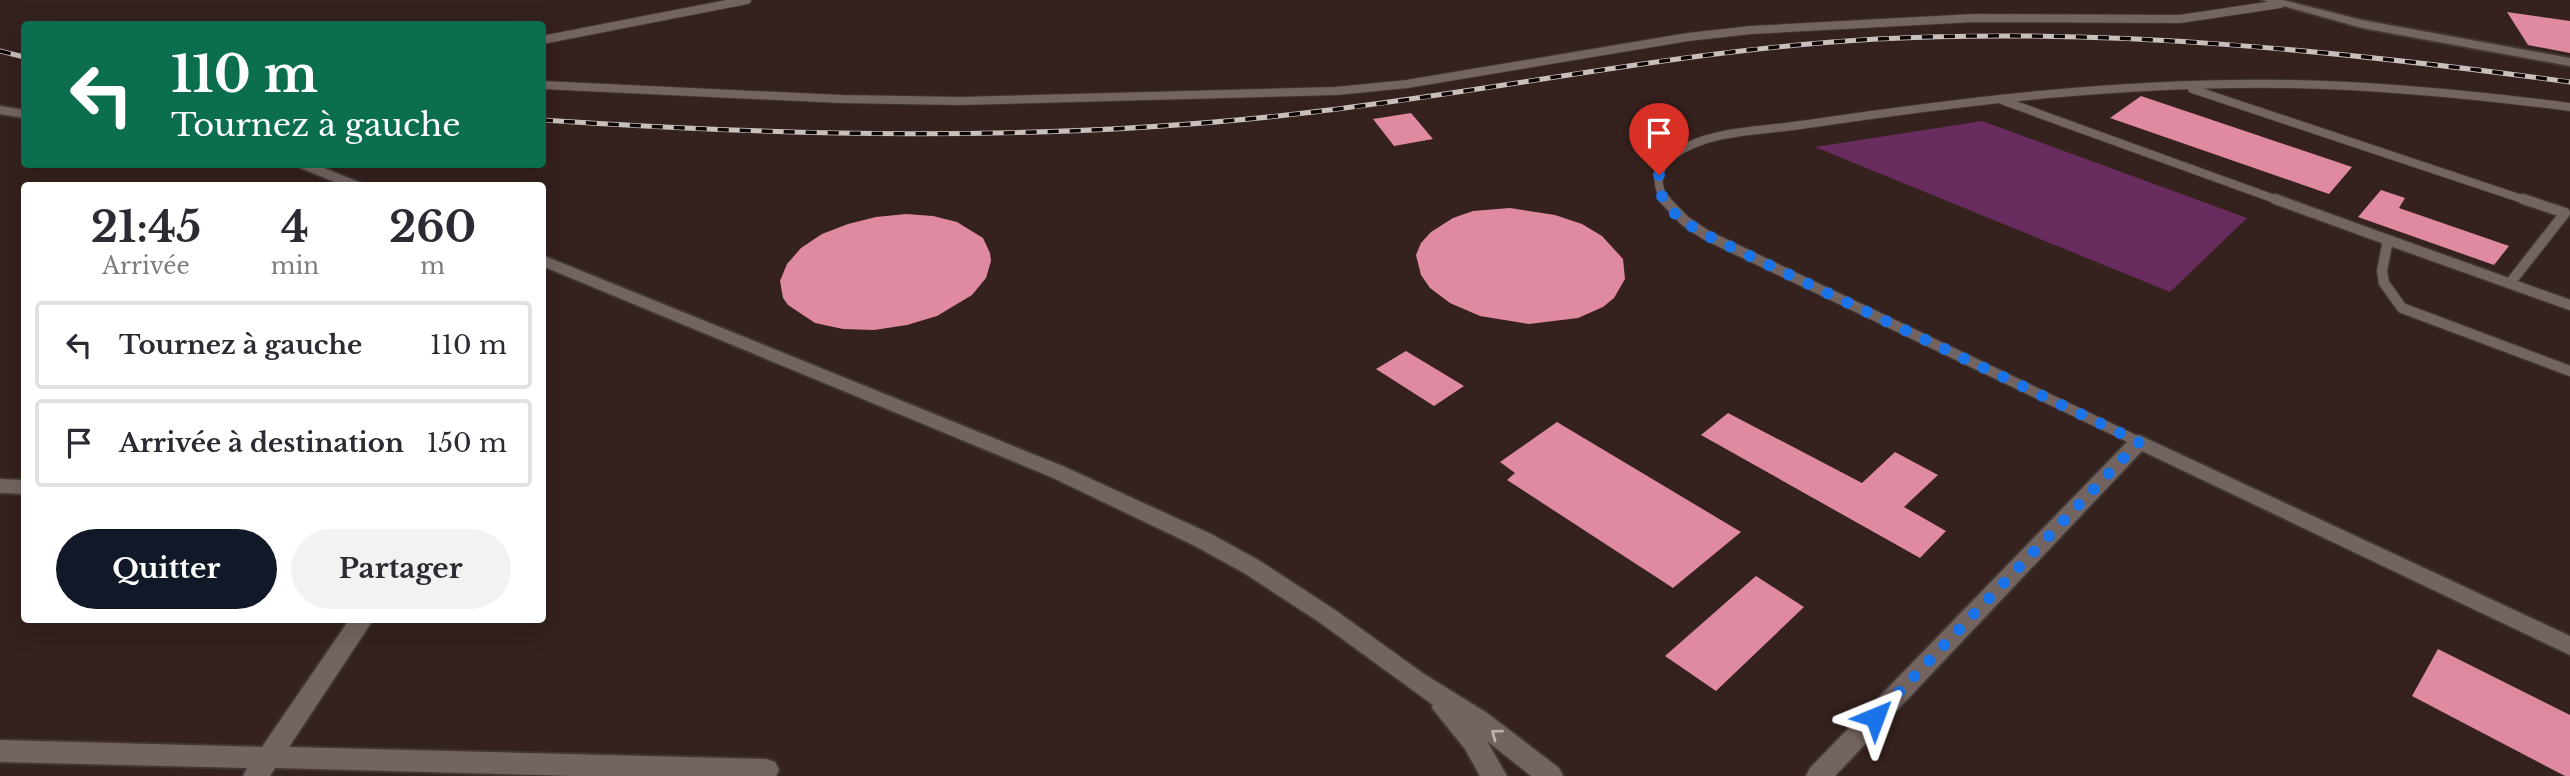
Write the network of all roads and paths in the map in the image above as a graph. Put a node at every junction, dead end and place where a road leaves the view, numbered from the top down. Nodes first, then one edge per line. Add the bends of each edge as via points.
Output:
1 (747, 0) edge
2 (2274, 2) edge
3 (546, 39) edge
4 (2570, 62) edge
5 (546, 85) edge
6 (2182, 86) junction
7 (2001, 100) junction
8 (2570, 107) edge
9 (0, 110) edge
10 (21, 114) edge
11 (309, 168) edge
12 (350, 182) edge
13 (2388, 240) junction
14 (546, 262) edge
15 (2510, 283) junction
16 (2570, 305) edge
17 (2570, 372) edge
18 (2139, 442) junction
19 (0, 486) edge
20 (21, 487) edge
21 (359, 623) edge
22 (2570, 646) edge
23 (1415, 681) junction
24 (0, 751) edge
25 (263, 767) edge
26 (766, 770) dead end
27 (1494, 776) edge
28 (1550, 776) edge
29 (1819, 776) edge

1 - 3 lane
2 - 4 street via 2362,24
2 - 5 lane via 2180,19 1974,18 1759,29 1336,91 960,101
6 - 7 lane
6 - 8 lane via 2392,88
6 - 15 lane via 2565,213
7 - 13 lane
7 - 18 lane via 1704,143 1670,158 1661,168 1660,188 1665,203 1677,216 1726,246
9 - 10 street
11 - 12 street
13 - 15 lane
13 - 17 lane via 2384,283 2402,308
14 - 23 street via 1164,520 1275,582
15 - 16 lane
18 - 22 street
18 - 29 street
19 - 20 street
21 - 25 street
23 - 27 street via 1467,733
28 -> 23 street via 1478,720
24 - 25 street
25 - 26 street

